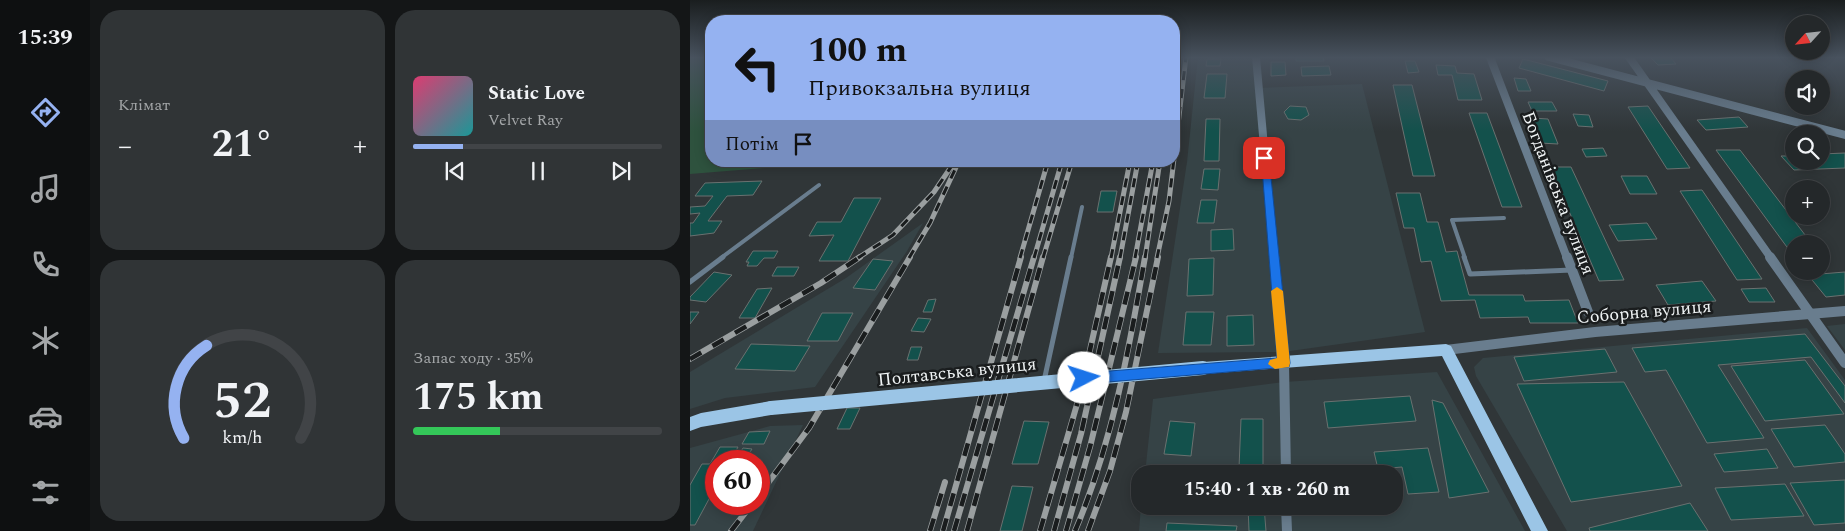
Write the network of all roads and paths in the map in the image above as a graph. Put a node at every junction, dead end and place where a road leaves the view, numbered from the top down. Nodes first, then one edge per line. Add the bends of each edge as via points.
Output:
1 (1647, 81) edge
2 (1258, 82) edge
3 (1500, 82) edge
4 (1650, 82) edge
5 (1845, 135) edge
6 (818, 185) dead end
7 (1082, 207) dead end
8 (1504, 218) dead end
9 (1572, 270) junction
10 (690, 282) edge
11 (1845, 311) edge
12 (1588, 312) dead end
13 (1809, 314) junction
14 (1446, 350) junction
15 (1284, 363) junction
16 (1845, 363) edge
17 (1044, 382) junction
18 (690, 424) edge
19 (1286, 465) edge
20 (1286, 515) edge
21 (1287, 531) edge
22 (1540, 531) edge

1 - 13 street
2 - 15 street
3 - 9 street, Богданівська вулиця
4 - 5 street
6 - 10 lane
7 - 17 lane
8 - 9 lane via 1452,220 1470,274
9 - 12 street, Богданівська вулиця
11 - 13 street, Соборна вулиця
13 - 14 street, Соборна вулиця via 1595,332
13 - 16 street
14 - 15 main road, Полтавська вулиця
14 - 22 main road
15 - 17 main road, Полтавська вулиця, bridge
15 - 19 street
17 - 18 main road, Полтавська вулиця, bridge via 771,408
20 - 21 street

